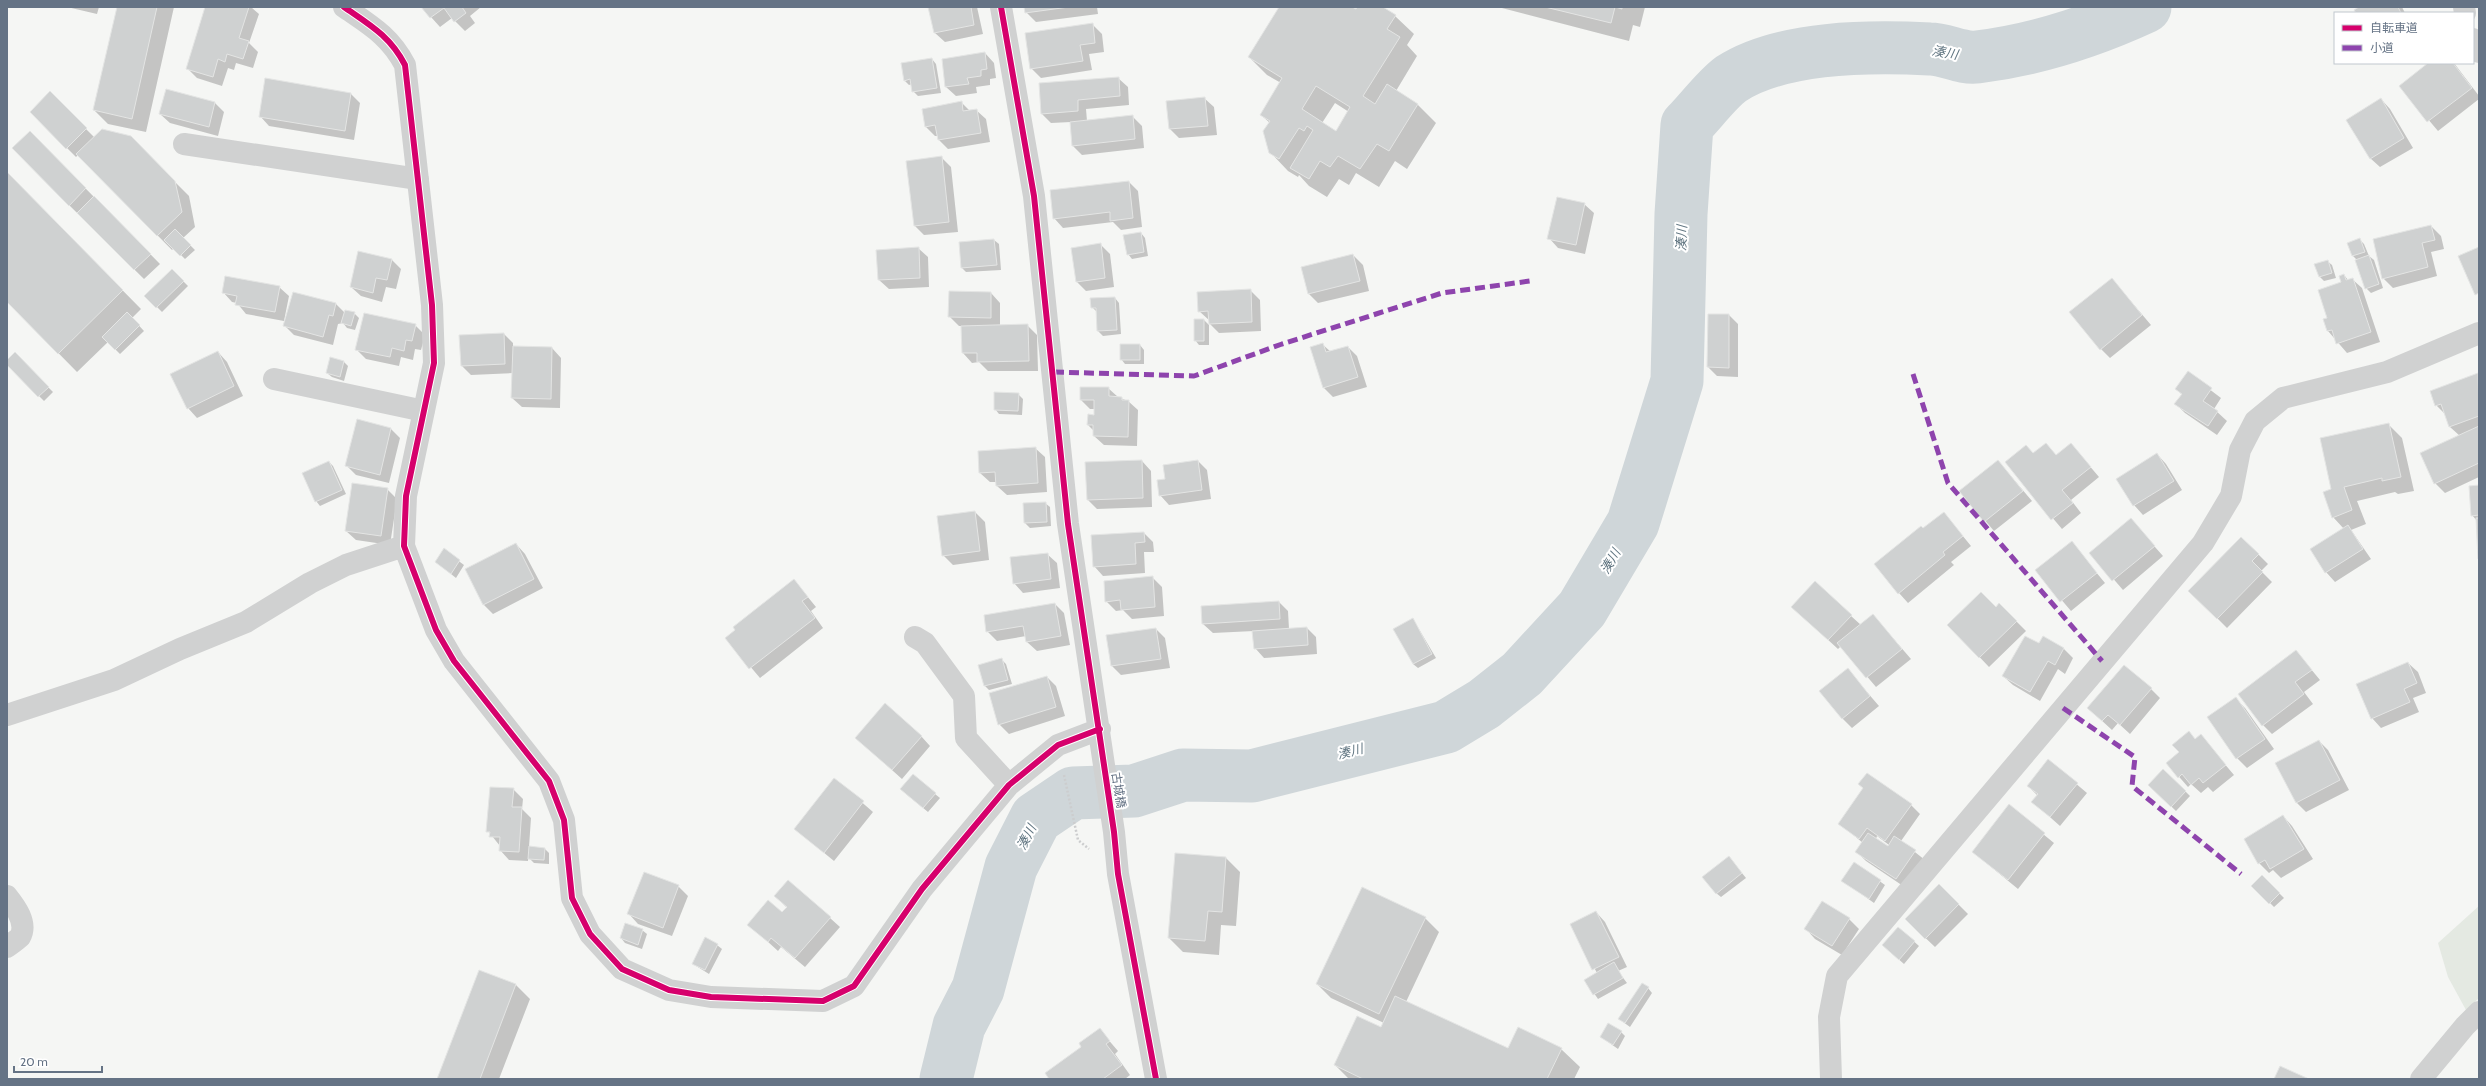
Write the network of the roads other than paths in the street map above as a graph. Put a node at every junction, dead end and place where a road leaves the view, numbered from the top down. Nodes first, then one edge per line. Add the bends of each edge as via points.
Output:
1 (344, 7) edge
2 (1002, 7) edge
3 (2474, 41) edge
4 (2479, 52) edge
5 (184, 144) dead end
6 (418, 179) junction
7 (2479, 333) edge
8 (274, 378) dead end
9 (424, 411) junction
10 (404, 546) junction
11 (915, 637) dead end
12 (7, 715) edge
13 (1100, 729) junction
14 (1009, 785) junction
15 (7, 896) edge
16 (7, 947) edge
17 (2479, 1012) edge
18 (1156, 1079) edge
19 (1831, 1079) edge
20 (2421, 1079) edge

1 - 6 street via 383,34 397,50 405,65
2 - 13 street, 古城橋 via 1034,196 1068,524
3 - 4 street
5 - 6 street
6 - 9 street via 432,305 434,363
7 - 19 street via 2387,372 2283,398 2255,421 2240,450 2231,496 2203,543 1837,976 1829,1017
8 - 9 street
9 - 10 street via 406,496
10 - 12 street via 346,565 310,583 246,622 114,680
10 - 14 street via 436,630 454,661 548,781 564,820 572,898 590,934 622,969 669,990 711,997 823,1000 854,986 922,889
11 - 14 street via 925,643 964,696 966,738
13 - 14 street via 1058,745
13 - 18 street, 古城橋 via 1118,874
15 - 16 street via 20,916 22,927 20,937
17 - 20 street

